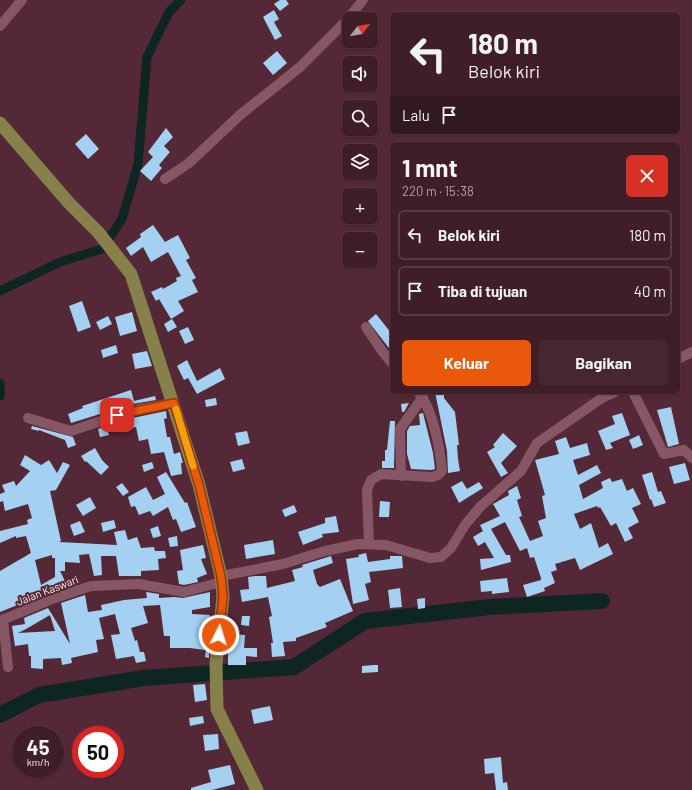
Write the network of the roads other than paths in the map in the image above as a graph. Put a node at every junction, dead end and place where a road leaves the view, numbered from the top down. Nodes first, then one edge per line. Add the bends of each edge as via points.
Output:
1 (22, 0) edge
2 (363, 0) edge
3 (0, 26) edge
4 (0, 123) edge
5 (165, 179) dead end
6 (366, 327) dead end
7 (692, 352) edge
8 (680, 358) edge
9 (390, 361) edge
10 (611, 394) edge
11 (634, 394) edge
12 (420, 395) edge
13 (174, 403) junction
14 (28, 418) dead end
15 (692, 458) edge
16 (401, 476) junction
17 (369, 544) junction
18 (221, 579) junction
19 (1, 621) edge
20 (8, 667) dead end
21 (257, 790) edge

1 - 3 street
2 - 5 street via 347,20 300,67 240,115 189,163
4 - 13 main road via 69,203 98,232 130,274
6 - 9 street
7 - 8 street
10 - 17 street, Jalan Kaswari via 537,443 521,471 480,507 444,555 430,558 399,548
11 - 15 street via 664,454 684,450
12 - 16 street via 400,429
12 - 16 street via 430,413 442,471 432,477
13 - 14 street via 134,410 71,431
13 - 18 main road via 199,485
16 - 17 street via 377,475 368,485
17 - 18 street, Jalan Kaswari via 347,545
18 - 19 street, Jalan Kaswari via 184,592 139,584 91,586
18 - 21 main road via 223,597 216,664 216,702 221,720
19 - 20 street

